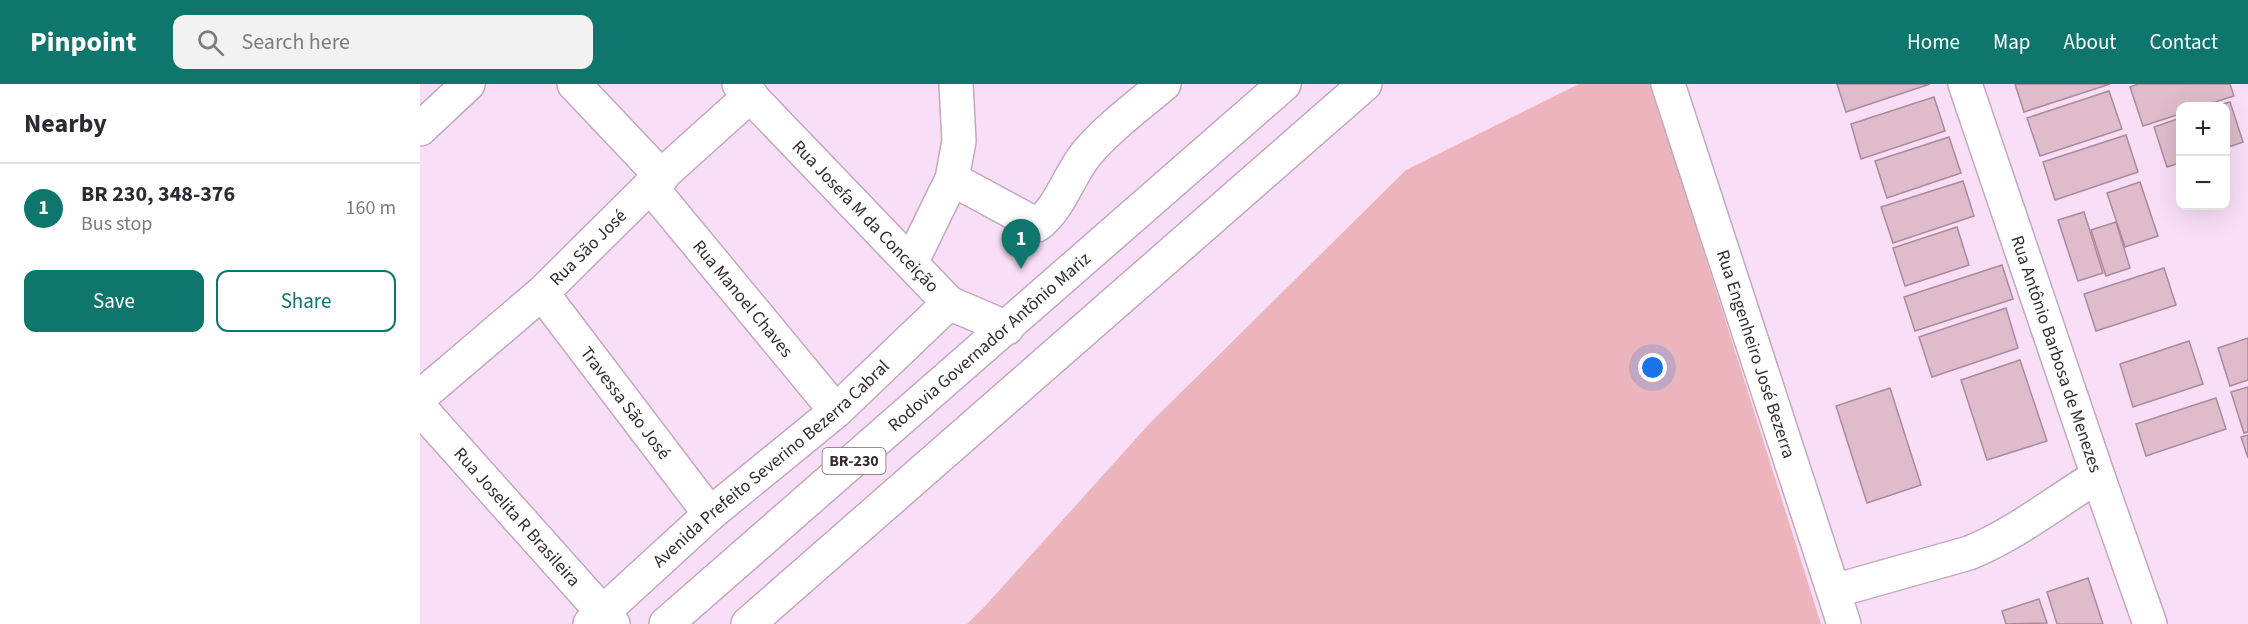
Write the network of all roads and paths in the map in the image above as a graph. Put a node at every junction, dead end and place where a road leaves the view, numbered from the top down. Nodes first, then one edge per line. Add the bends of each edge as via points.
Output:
1 (468, 84) edge
2 (574, 84) edge
3 (956, 84) edge
4 (1164, 84) edge
5 (1284, 84) edge
6 (1365, 84) edge
7 (1668, 84) edge
8 (1965, 84) edge
9 (745, 89) edge
10 (420, 129) edge
11 (952, 179) junction
12 (656, 181) junction
13 (911, 263) junction
14 (542, 293) junction
15 (949, 303) junction
16 (1007, 328) junction
17 (420, 397) edge
18 (420, 408) edge
19 (836, 411) junction
20 (2098, 476) junction
21 (710, 514) junction
22 (1834, 591) junction
23 (602, 620) edge
24 (666, 624) edge
25 (748, 624) edge
26 (1844, 624) edge
27 (2150, 624) edge

1 - 10 main road
2 - 12 main road, Rua Manoel Chaves
3 - 11 main road via 959,141
4 - 11 main road via 1086,154 1050,216 1037,225
5 - 16 main road, Rodovia Governador Antônio Mariz / BR-230
6 - 25 main road, BR-230
7 - 22 main road, Rua Engenheiro José Bezerra
8 - 20 main road, Rua Antônio Barbosa de Menezes
9 - 12 main road, Rua São José
9 - 13 main road, Rua Josefa M da Conceição
11 - 13 main road
12 - 14 main road, Rua São José
12 - 19 main road, Rua Manoel Chaves
13 - 15 main road, Rua Josefa M da Conceição
14 - 17 main road, Rua São José
14 - 21 main road, Travessa São José
15 - 16 main road, Rua Josefa M da Conceição
15 - 19 main road, Avenida Prefeito Severino Bezerra Cabral
16 - 24 main road, Rodovia Governador Antônio Mariz / BR-230
18 - 23 main road, Rua Joselita R Brasileira
19 - 21 main road, Avenida Prefeito Severino Bezerra Cabral
20 - 22 main road via 1990,544
20 - 27 main road, Rua Antônio Barbosa de Menezes
21 - 23 main road, Avenida Prefeito Severino Bezerra Cabral
22 - 26 main road, Rua Engenheiro José Bezerra

